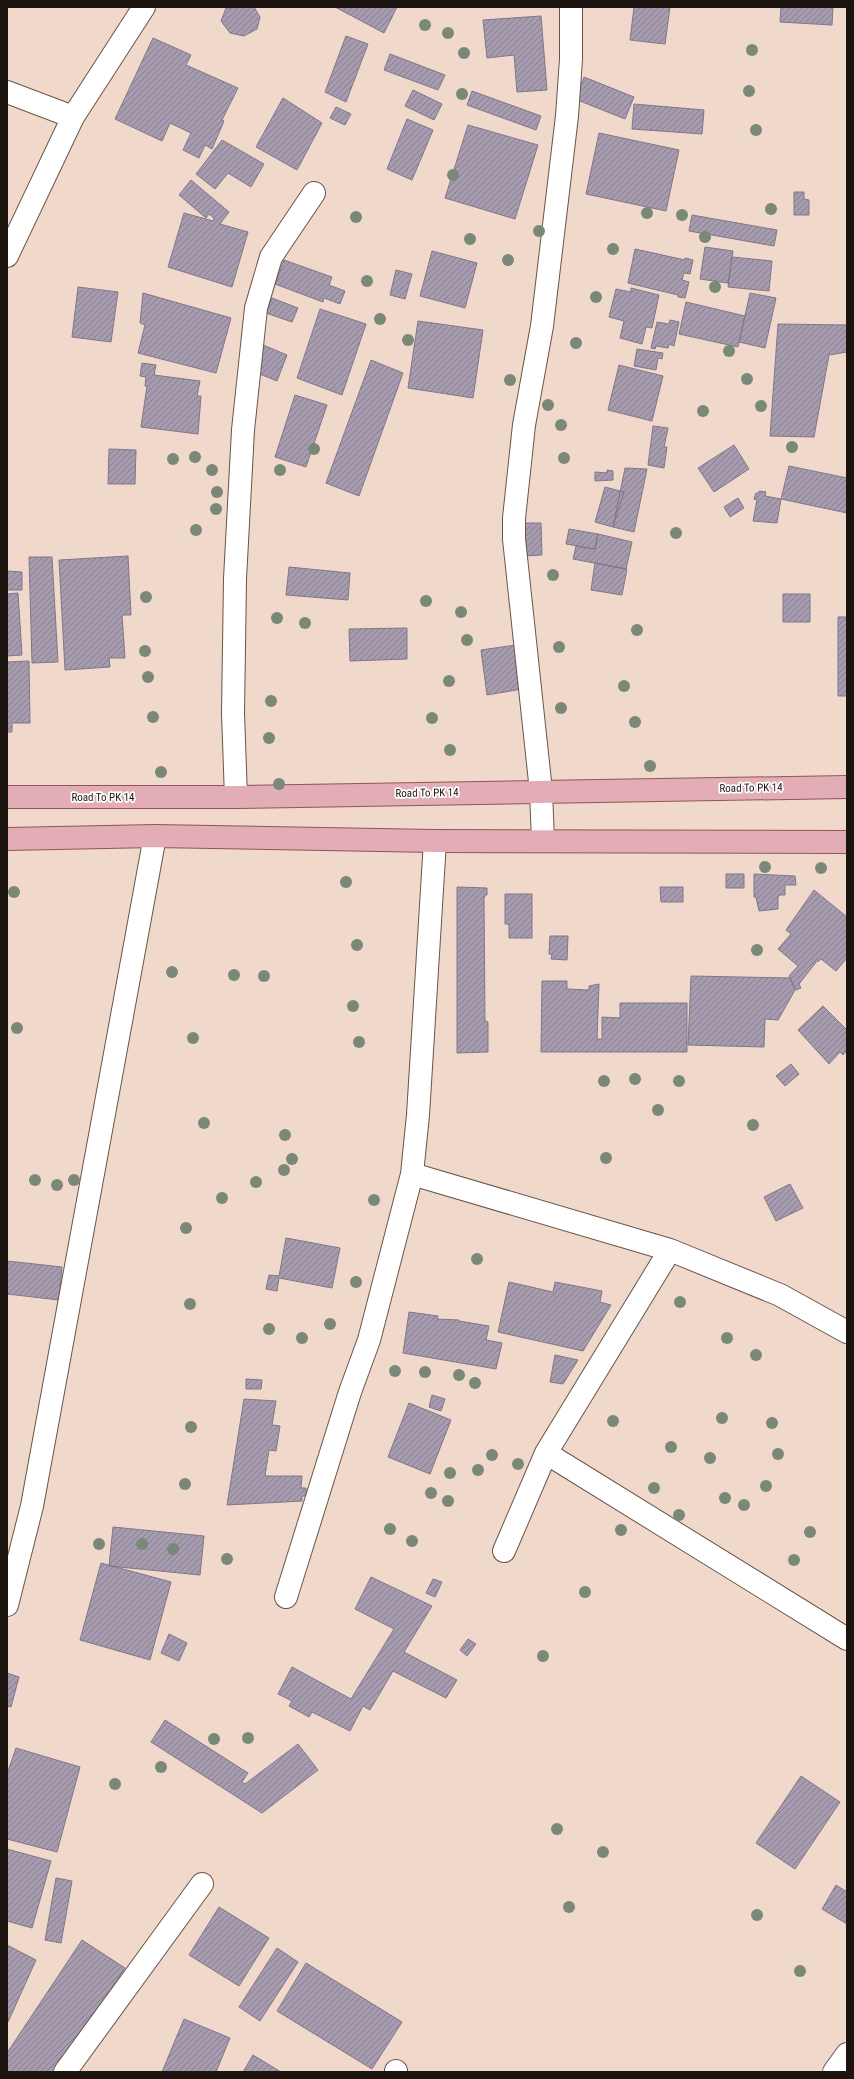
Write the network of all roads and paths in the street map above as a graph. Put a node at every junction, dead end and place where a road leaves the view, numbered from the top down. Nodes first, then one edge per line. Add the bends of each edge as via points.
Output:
1 (144, 7) edge
2 (571, 7) edge
3 (7, 92) edge
4 (74, 117) junction
5 (314, 193) dead end
6 (7, 256) edge
7 (847, 787) edge
8 (541, 792) junction
9 (7, 797) edge
10 (236, 797) junction
11 (155, 836) junction
12 (7, 839) edge
13 (435, 841) junction
14 (543, 841) junction
15 (847, 842) edge
16 (412, 1174) junction
17 (670, 1250) junction
18 (847, 1332) edge
19 (546, 1453) junction
20 (504, 1551) dead end
21 (286, 1597) dead end
22 (7, 1606) edge
23 (847, 1639) edge
24 (202, 1884) dead end
25 (847, 2054) edge
26 (65, 2072) edge
27 (834, 2072) edge

1 - 4 street
2 - 8 street via 571,59 566,124 542,326 524,425 514,518 514,539
3 - 4 street
4 - 6 street
5 - 10 street via 271,257 256,308 243,430 235,579 233,713
7 - 8 main road, Road To PK 14
8 - 10 main road, Road To PK 14
8 - 14 street
9 - 10 main road, Road To PK 14
11 - 12 main road
11 - 13 main road
11 - 22 street via 32,1506
13 - 14 main road
13 - 16 street
14 - 15 main road
16 - 17 street
16 - 21 street via 369,1340 350,1392
17 - 18 street via 780,1295
17 - 19 street
19 - 20 street
19 - 23 street
24 - 26 street
25 - 27 street

